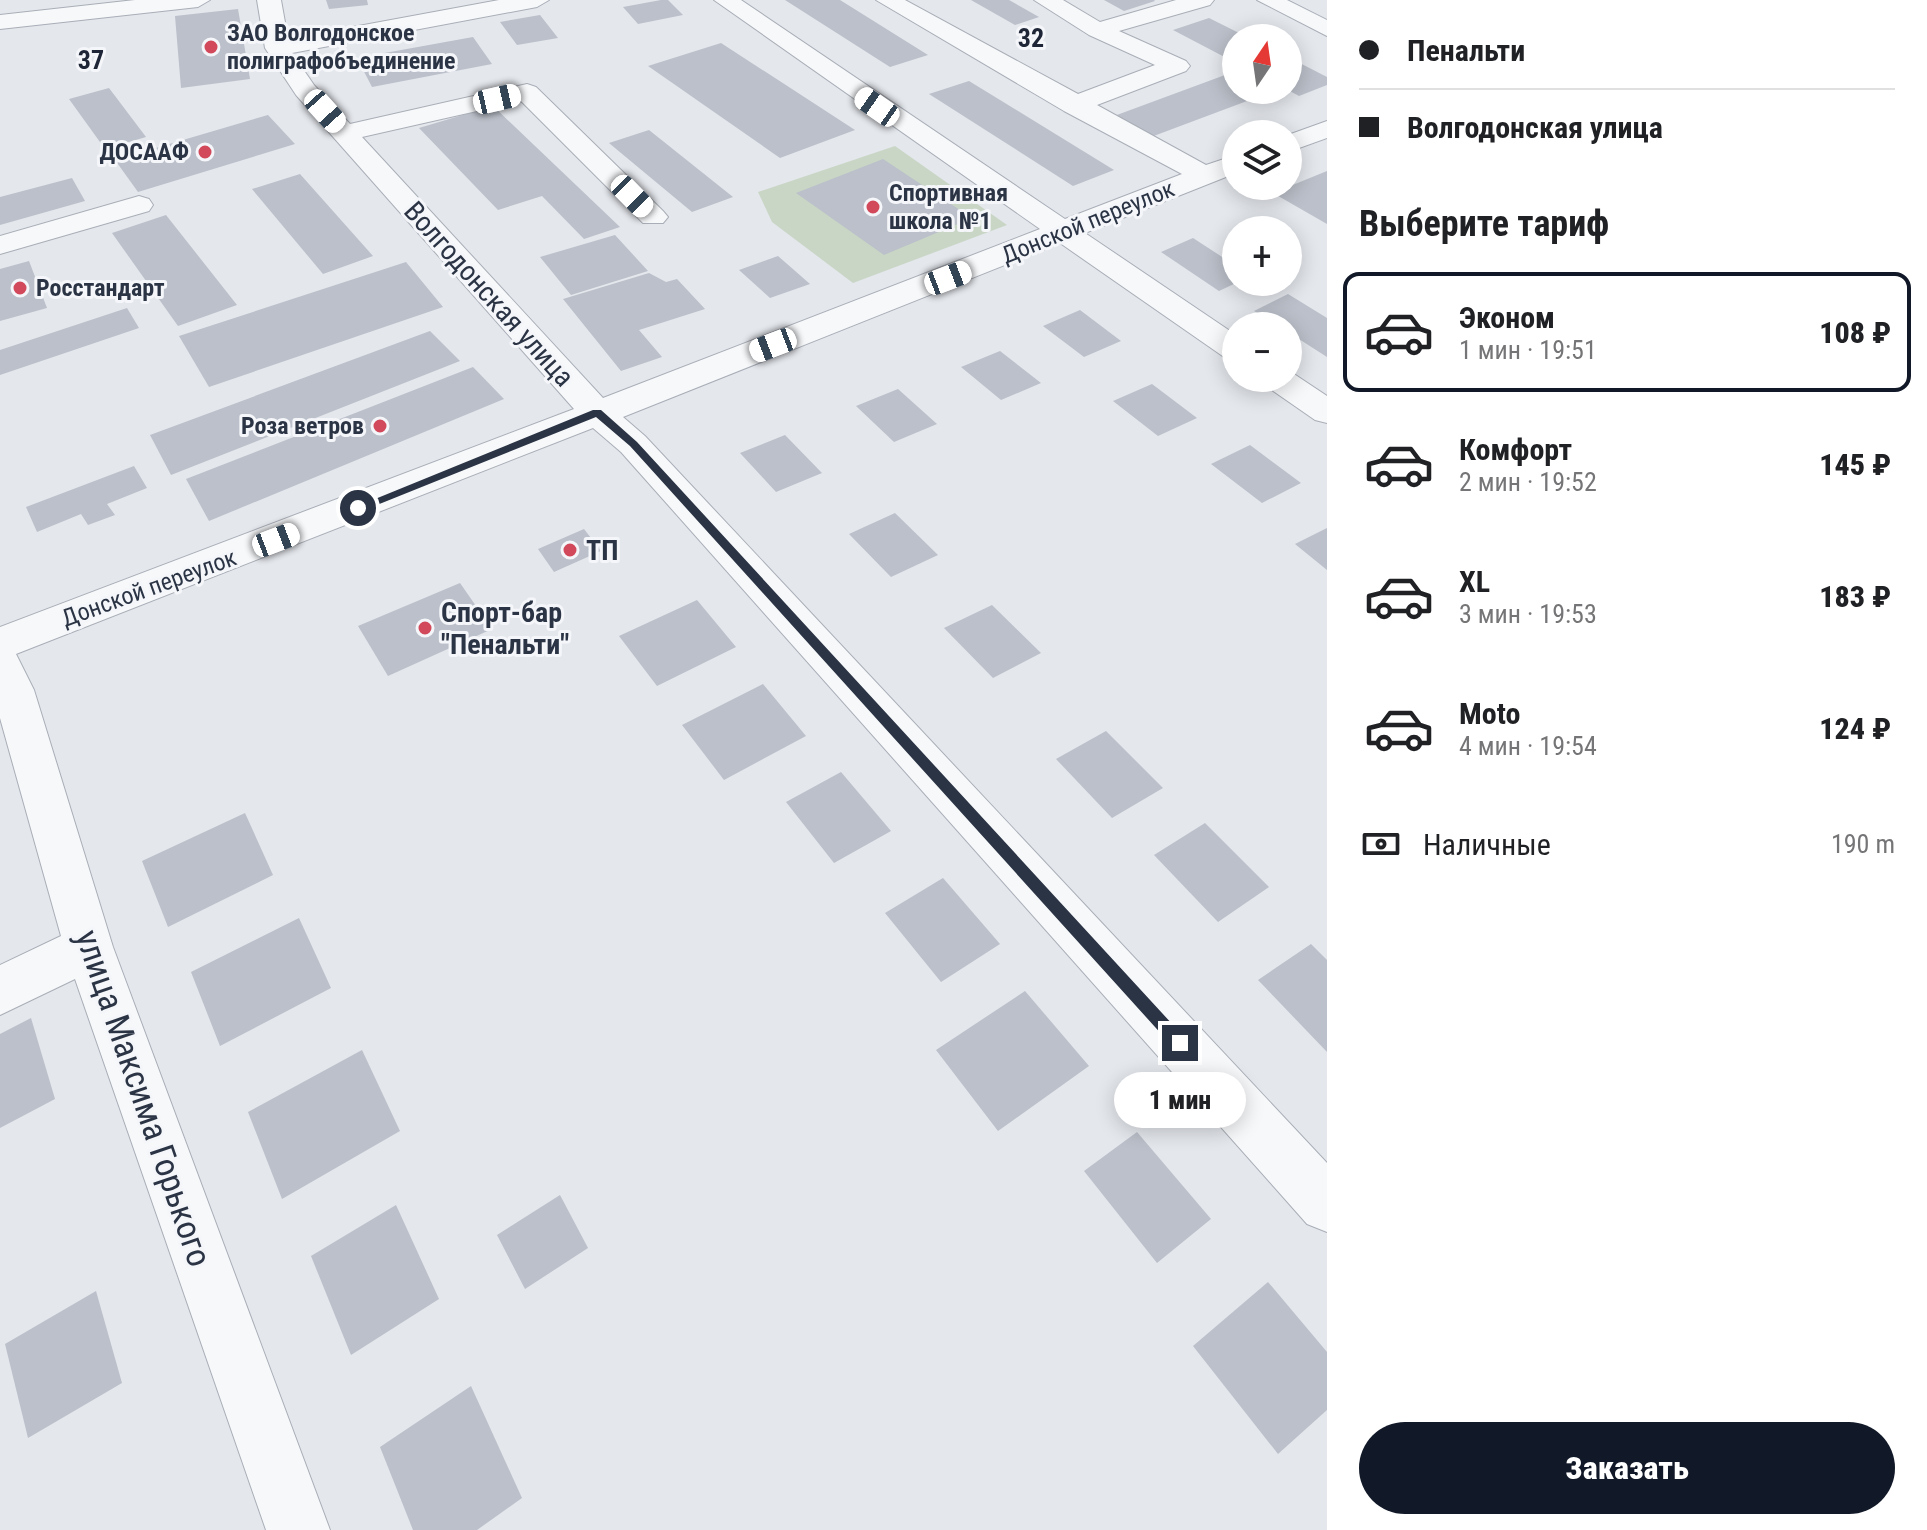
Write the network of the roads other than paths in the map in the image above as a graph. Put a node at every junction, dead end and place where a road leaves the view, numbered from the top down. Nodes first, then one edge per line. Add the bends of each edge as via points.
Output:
1 (198, 0) edge
2 (269, 0) edge
3 (537, 0) edge
4 (726, 0) edge
5 (888, 0) edge
6 (1046, 0) edge
7 (1202, 0) edge
8 (1269, 0) edge
9 (0, 22) edge
10 (1327, 29) edge
11 (1097, 30) junction
12 (277, 48) junction
13 (1073, 105) junction
14 (1327, 129) edge
15 (344, 133) junction
16 (1302, 139) edge
17 (1220, 169) edge
18 (139, 205) dead end
19 (653, 217) dead end
20 (1065, 233) junction
21 (0, 245) edge
22 (1222, 340) edge
23 (1298, 392) edge
24 (1327, 412) edge
25 (597, 413) junction
26 (0, 643) edge
27 (0, 663) edge
28 (89, 947) junction
29 (0, 991) edge
30 (1327, 1204) edge
31 (298, 1530) edge

1 - 9 street
2 - 12 street, Волгодонская улица
3 - 12 street
4 - 20 street
5 - 13 street
6 - 11 street
7 - 11 street
8 - 10 street
11 - 13 street via 1177,66
12 - 15 street, Волгодонская улица via 305,90
13 - 17 street
14 - 16 street
15 - 19 street via 527,92
15 - 25 street, Волгодонская улица
17 - 20 street, Донской переулок
18 - 21 street
20 - 22 street
20 - 25 street, Донской переулок
23 - 24 street
25 - 26 street, Донской переулок
25 - 30 street, Волгодонская улица via 633,444
27 - 28 street, улица Максима Горького via 13,690
28 - 29 street
28 - 31 street, улица Максима Горького

